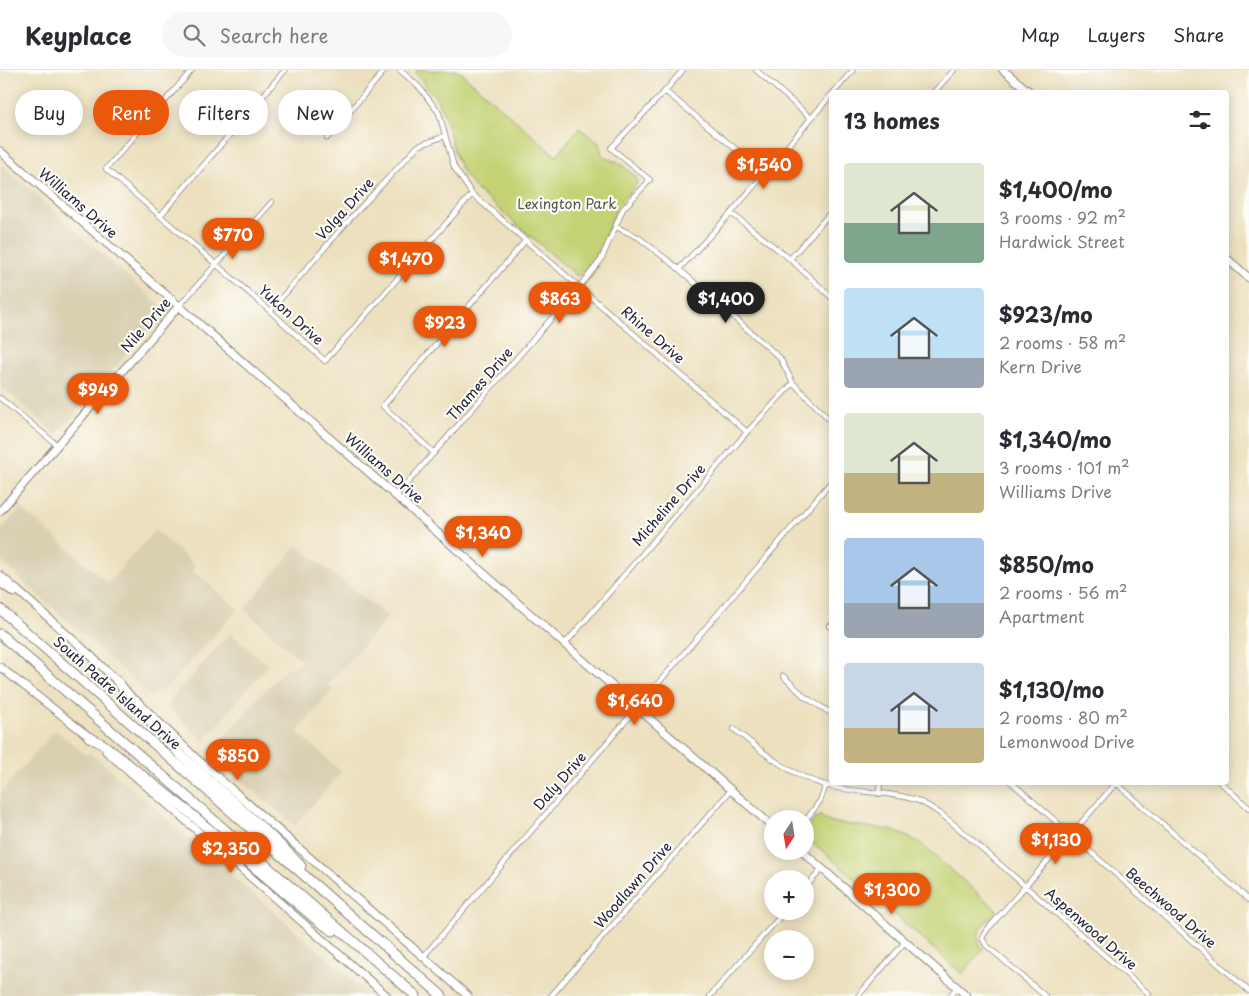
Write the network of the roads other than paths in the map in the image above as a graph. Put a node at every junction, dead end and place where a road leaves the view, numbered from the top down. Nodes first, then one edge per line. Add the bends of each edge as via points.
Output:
1 (192, 70) edge
2 (285, 70) edge
3 (385, 70) edge
4 (400, 70) edge
5 (683, 70) edge
6 (756, 70) edge
7 (853, 70) edge
8 (954, 70) edge
9 (1003, 70) edge
10 (836, 90) edge
11 (936, 90) edge
12 (1028, 90) edge
13 (665, 92) junction
14 (829, 97) edge
15 (811, 118) junction
16 (445, 136) junction
17 (327, 138) dead end
18 (0, 151) edge
19 (765, 173) junction
20 (472, 194) junction
21 (272, 202) dead end
22 (731, 213) junction
23 (829, 214) edge
24 (160, 216) junction
25 (616, 227) junction
26 (526, 240) junction
27 (790, 260) junction
28 (1229, 261) edge
29 (216, 265) junction
30 (679, 270) junction
31 (1249, 278) edge
32 (580, 286) junction
33 (829, 295) edge
34 (179, 306) junction
35 (270, 310) junction
36 (793, 383) junction
37 (0, 398) edge
38 (829, 419) edge
39 (747, 432) junction
40 (57, 445) junction
41 (434, 453) junction
42 (829, 484) edge
43 (396, 496) junction
44 (0, 511) edge
45 (0, 575) edge
46 (0, 584) edge
47 (34, 606) junction
48 (0, 609) edge
49 (0, 634) edge
50 (565, 644) junction
51 (0, 667) edge
52 (782, 676) dead end
53 (117, 681) junction
54 (638, 708) junction
55 (829, 712) edge
56 (734, 729) dead end
57 (90, 737) junction
58 (880, 785) edge
59 (1014, 785) edge
60 (1114, 785) edge
61 (1118, 785) edge
62 (1223, 785) edge
63 (826, 786) junction
64 (731, 790) junction
65 (879, 794) junction
66 (1249, 808) edge
67 (813, 810) edge
68 (764, 819) edge
69 (1070, 835) junction
70 (812, 860) edge
71 (822, 869) junction
72 (814, 878) edge
73 (1025, 887) junction
74 (331, 899) junction
75 (1249, 900) edge
76 (777, 920) edge
77 (905, 942) junction
78 (366, 953) junction
79 (423, 957) junction
80 (957, 988) junction
81 (1249, 991) edge
82 (1149, 994) dead end
83 (387, 996) edge
84 (416, 996) edge
85 (442, 996) edge
86 (468, 996) edge
87 (551, 996) edge
88 (710, 996) edge
89 (858, 996) edge
90 (950, 996) edge
91 (967, 996) edge
92 (1045, 996) edge

1 - 24 street, Yukon Drive via 106,169
2 - 24 street
3 - 17 street
4 - 16 street, Rhine Drive via 420,88 439,113
5 - 13 street
6 - 15 street
7 - 10 street
8 - 11 street
9 - 12 street
13 - 19 street
13 - 25 street, Thames Drive via 611,148 650,180 623,210
14 - 15 street
15 - 19 street
16 - 20 street, Rhine Drive via 454,167
16 - 35 street, Volga Drive via 418,146
18 - 34 street, Williams Drive
19 - 22 street
20 - 26 street, Rhine Drive
20 - 35 street, Yukon Drive via 325,361
21 - 29 street, Nile Drive
22 - 27 street
22 - 30 street
23 - 27 street
24 - 29 street, Yukon Drive
25 - 30 street via 638,237
25 - 32 street, Thames Drive via 601,260
26 - 32 street, Rhine Drive
26 - 41 street via 383,406
27 - 33 street
28 - 31 street
29 - 34 street, Nile Drive
29 - 35 street, Yukon Drive
30 - 36 street via 780,358
32 - 39 street, Rhine Drive
32 - 41 street, Thames Drive
34 - 40 street, Nile Drive
34 - 43 street, Williams Drive
36 - 38 street
36 - 39 street, Micheline Drive
37 - 40 street
39 - 50 street, Micheline Drive
40 - 44 street, Nile Drive
41 - 43 street, Thames Drive
42 - 54 street, Daly Drive
43 - 50 street, Williams Drive
45 - 47 street
46 - 47 street
47 - 53 street
48 - 74 highway, South Padre Island Drive
49 - 78 highway
50 - 54 street, Williams Drive
51 - 57 street
52 - 55 street via 805,697
53 - 74 highway via 160,733 290,854
53 - 79 street via 197,759
54 - 64 street, Williams Drive
54 - 79 street, Daly Drive
56 - 63 street, Aspenwood Drive via 791,771
57 - 78 highway via 184,808 318,920
57 - 83 street
58 - 65 street
59 - 69 street, Beechwood Drive
60 - 69 street
61 - 75 street
62 - 66 street
63 - 65 street, Aspenwood Drive
63 - 67 street
64 - 68 street, Williams Drive
64 - 87 street, Woodlawn Drive
65 - 73 street, Aspenwood Drive via 917,801 934,810
69 - 73 street
69 - 81 street, Beechwood Drive
70 - 71 street
71 - 72 street
71 - 77 street
73 - 82 street, Aspenwood Drive
73 - 92 street via 982,938
74 - 85 highway, South Padre Island Drive
76 - 88 street
77 - 80 street
77 - 89 street
78 - 84 highway
79 - 86 street
80 - 90 street
80 - 91 street

